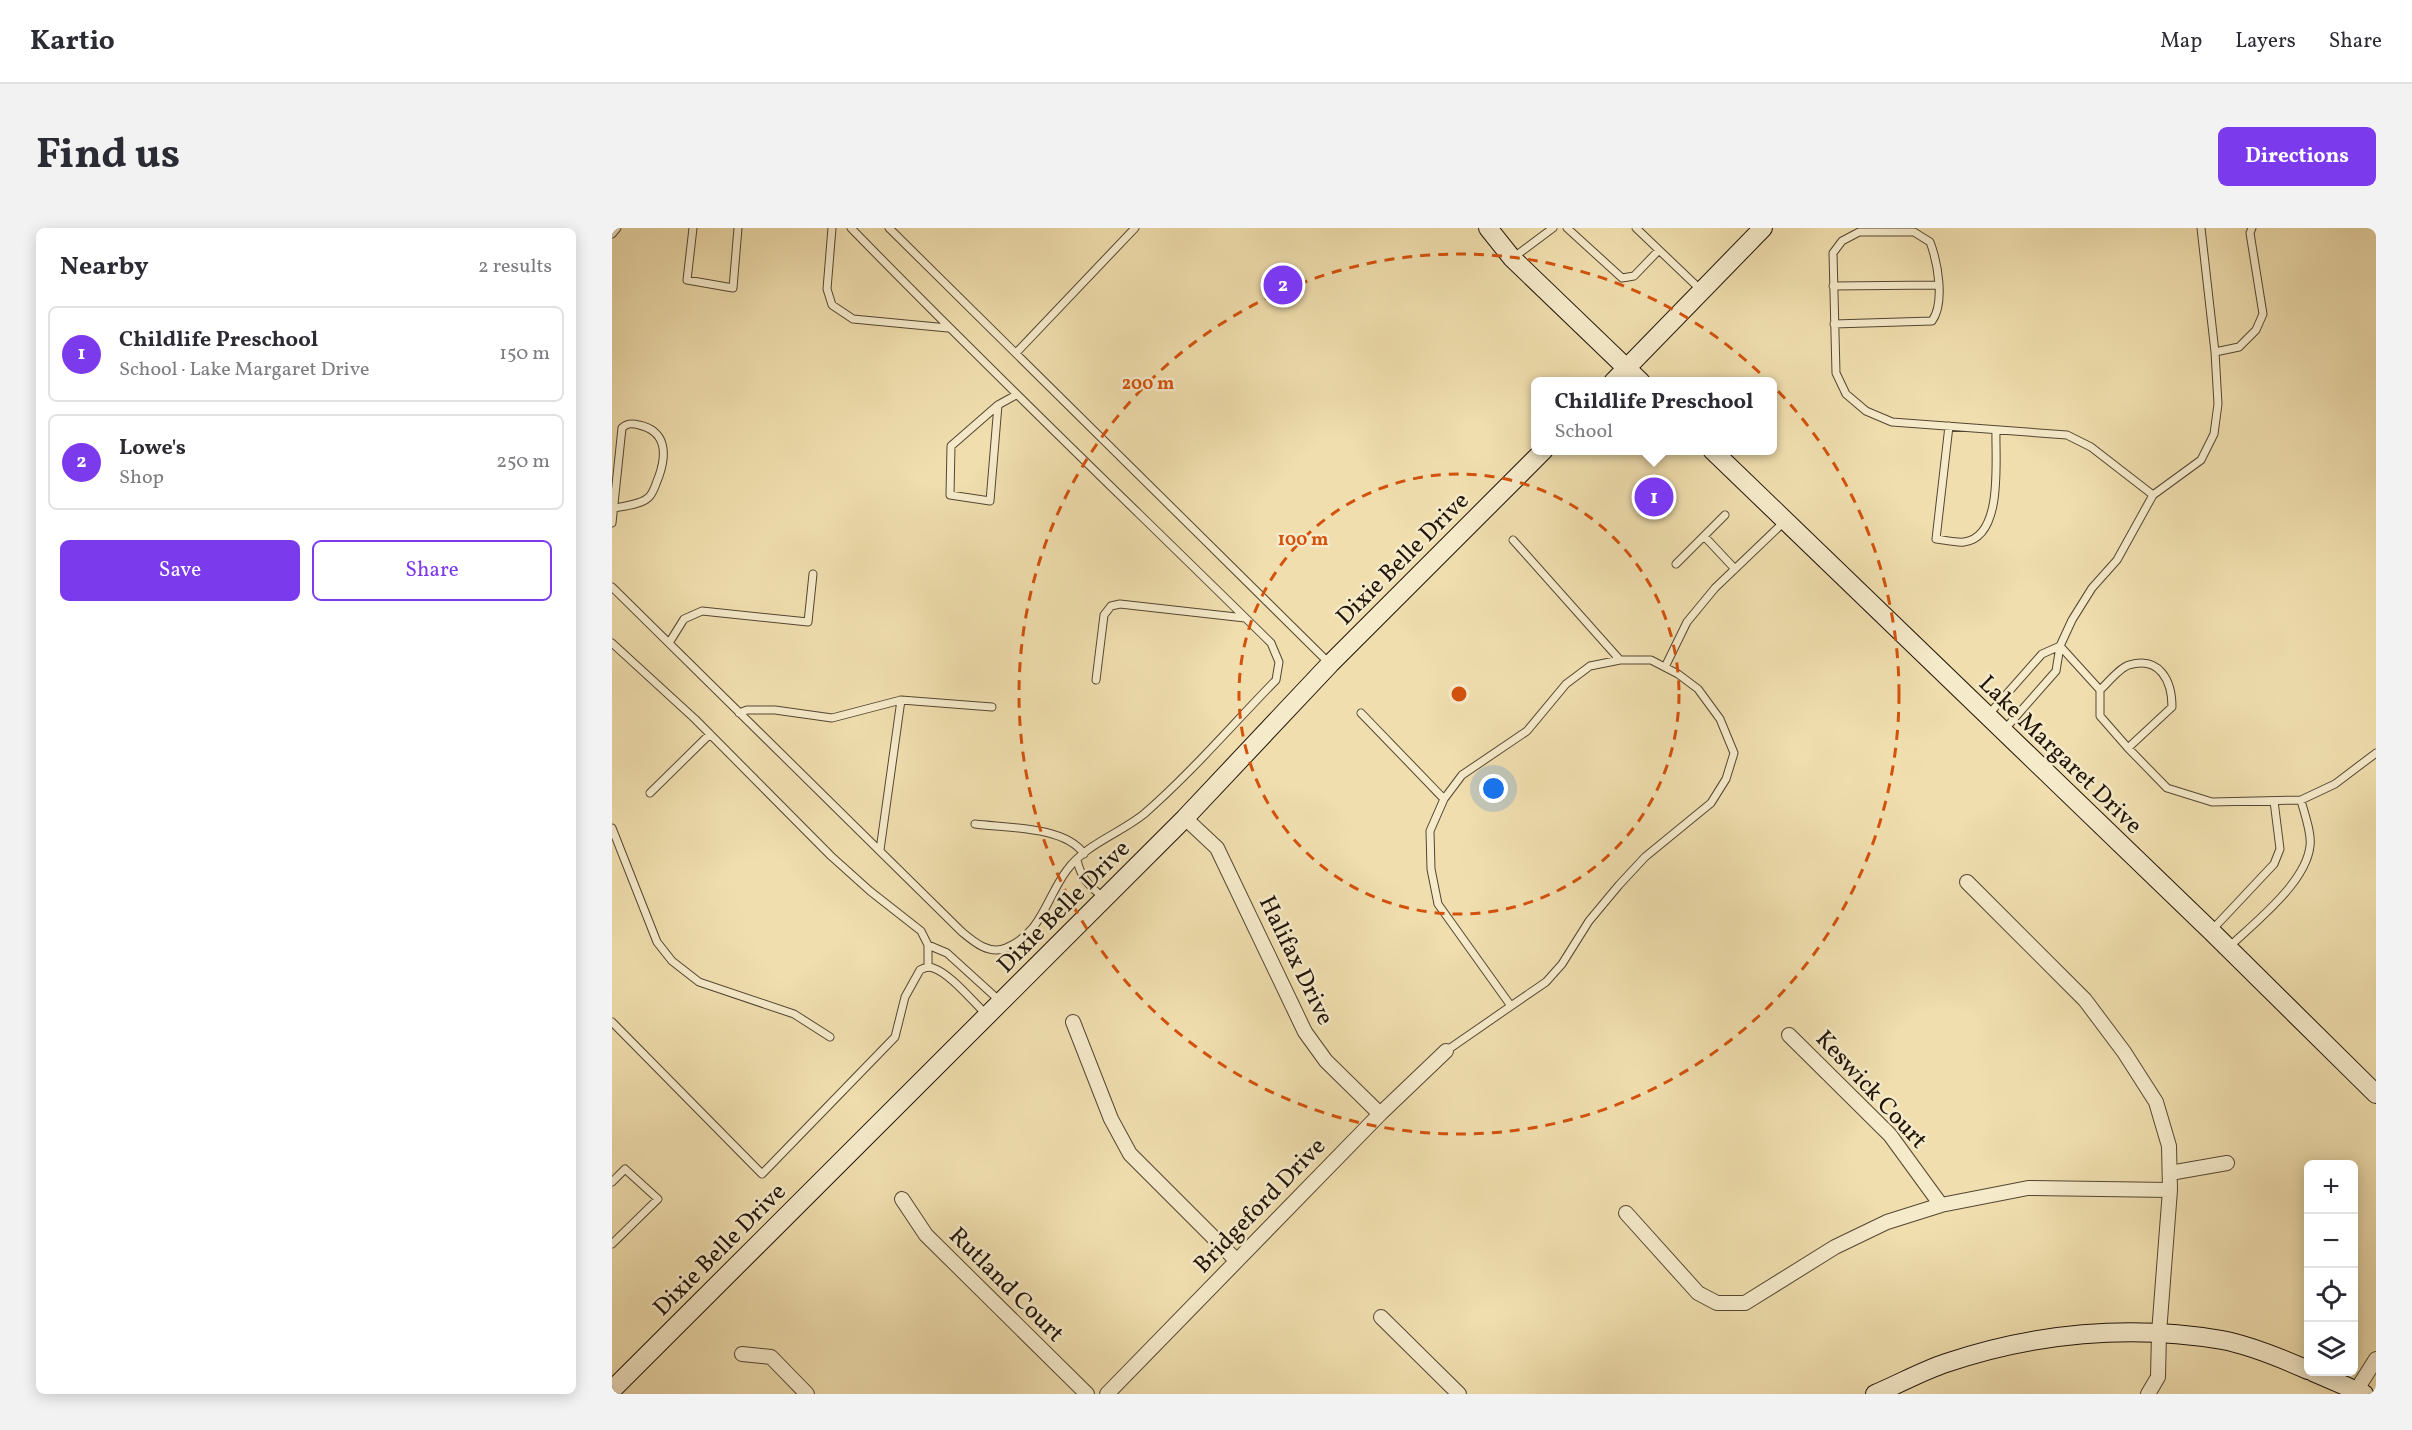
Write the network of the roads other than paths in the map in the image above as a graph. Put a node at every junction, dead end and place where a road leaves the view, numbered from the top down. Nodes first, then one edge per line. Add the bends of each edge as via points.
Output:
1 (617, 228) edge
2 (693, 228) edge
3 (738, 228) edge
4 (832, 228) edge
5 (850, 228) edge
6 (889, 228) edge
7 (1135, 228) edge
8 (1488, 228) edge
9 (1553, 228) edge
10 (1567, 228) edge
11 (1636, 228) edge
12 (1763, 228) edge
13 (2201, 228) edge
14 (2252, 228) edge
15 (612, 234) edge
16 (1659, 250) junction
17 (1512, 258) junction
18 (1938, 285) junction
19 (1833, 286) junction
20 (1702, 291) junction
21 (1834, 324) junction
22 (948, 328) junction
23 (2215, 352) junction
24 (1016, 353) junction
25 (1627, 367) junction
26 (1617, 377) edge
27 (1637, 377) edge
28 (1016, 395) junction
29 (998, 405) junction
30 (1949, 426) junction
31 (1996, 430) junction
32 (1539, 455) edge
33 (1717, 455) edge
34 (2153, 495) junction
35 (614, 508) junction
36 (1725, 514) dead end
37 (1785, 521) junction
38 (612, 523) edge
39 (1704, 536) junction
40 (1512, 540) dead end
41 (1676, 564) dead end
42 (1735, 569) junction
43 (813, 574) dead end
44 (612, 587) edge
45 (1245, 618) junction
46 (612, 643) edge
47 (669, 644) junction
48 (2060, 646) junction
49 (1620, 660) junction
50 (1330, 664) junction
51 (1665, 667) junction
52 (1096, 680) dead end
53 (2100, 690) junction
54 (901, 700) junction
55 (992, 707) dead end
56 (1361, 712) dead end
57 (739, 713) junction
58 (1987, 717) junction
59 (2003, 732) junction
60 (710, 734) junction
61 (2128, 748) junction
62 (2376, 753) edge
63 (650, 793) dead end
64 (1444, 799) junction
65 (2301, 800) junction
66 (2274, 801) junction
67 (1185, 818) junction
68 (975, 824) dead end
69 (612, 828) edge
70 (880, 850) junction
71 (1084, 854) junction
72 (1077, 860) junction
73 (1967, 882) dead end
74 (1104, 898) junction
75 (2211, 931) junction
76 (928, 945) junction
77 (2229, 948) junction
78 (928, 967) junction
79 (1001, 1002) junction
80 (1511, 1006) junction
81 (987, 1015) junction
82 (612, 1022) edge
83 (1073, 1022) dead end
84 (1789, 1035) dead end
85 (830, 1038) dead end
86 (1446, 1051) joint
87 (2376, 1094) edge
88 (1380, 1114) junction
89 (2227, 1163) dead end
90 (2170, 1173) junction
91 (612, 1182) edge
92 (2170, 1190) junction
93 (902, 1199) dead end
94 (1941, 1205) junction
95 (1626, 1213) dead end
96 (612, 1244) edge
97 (1236, 1260) junction
98 (1381, 1317) dead end
99 (2159, 1333) junction
100 (742, 1354) dead end
101 (2376, 1359) edge
102 (2304, 1369) edge
103 (2324, 1376) edge
104 (612, 1390) edge
105 (2358, 1392) edge
106 (807, 1394) edge
107 (1086, 1394) edge
108 (1107, 1394) edge
109 (1459, 1394) edge
110 (1875, 1394) edge
111 (2148, 1394) edge

1 - 15 lane
2 - 3 lane via 687,280 733,288
4 - 22 lane via 827,289 832,305 853,319
5 - 22 lane
6 - 24 lane
7 - 24 lane
8 - 17 street
9 - 17 lane
10 - 16 lane via 1622,278 1634,276
11 - 16 lane
12 - 20 street
13 - 23 lane
14 - 23 lane via 2263,314 2256,330 2239,347
16 - 20 lane
17 - 25 street
18 - 19 lane
18 - 19 lane via 1937,261 1930,242 1914,232 1859,232 1842,241 1833,253
18 - 21 lane via 1938,312 1932,321
19 - 21 lane
20 - 25 street
21 - 30 lane via 1836,373 1846,394 1866,411 1892,422
22 - 28 lane
23 - 34 lane via 2218,404 2214,434 2201,460
24 - 50 lane
25 - 26 street
25 - 27 street
28 - 29 lane
28 - 45 lane
29 - 29 lane via 990,501 950,495 951,446
30 - 31 lane
30 - 31 lane via 1936,539 1965,542 1980,535 1994,508
31 - 34 lane via 2067,435 2091,447
32 - 50 street, Dixie Belle Drive
33 - 37 street, Lake Margaret Drive
34 - 48 lane via 2116,560 2092,588
35 - 35 lane via 648,498 654,489 664,454 663,441 648,427 633,423 622,428
35 - 38 lane
36 - 39 lane
37 - 42 lane
37 - 58 street, Lake Margaret Drive
39 - 41 lane
39 - 42 lane
40 - 49 lane
42 - 51 lane via 1687,622
43 - 47 lane via 807,622 702,611 684,619
44 - 47 lane
45 - 52 lane via 1111,606 1104,615
45 - 71 lane via 1271,643 1279,662 1276,680 1148,810
46 - 60 lane
47 - 57 lane
48 - 53 lane
48 - 58 lane via 2042,654
48 - 59 lane via 2056,671
49 - 51 lane via 1651,660
49 - 64 lane via 1590,666 1566,684 1527,731 1462,775
50 - 67 street, Dixie Belle Drive
51 - 80 lane via 1698,689 1720,719 1734,753 1726,779 1712,803 1645,857 1619,885 1546,982
53 - 61 lane via 2100,716
53 - 61 lane via 2127,665 2147,664 2164,673 2172,691 2172,707
54 - 55 lane
54 - 57 lane via 832,718 775,710
54 - 70 lane
56 - 64 lane
57 - 70 lane
58 - 59 street, Lake Margaret Drive
59 - 75 street, Lake Margaret Drive
60 - 63 lane
60 - 76 lane via 831,856 921,931
61 - 66 lane via 2167,788 2212,802
62 - 65 lane via 2335,784
64 - 80 lane via 1430,831 1431,869 1438,904
65 - 66 lane
65 - 77 lane via 2310,845 2304,865 2294,883
66 - 75 lane via 2280,849 2274,864
67 - 74 street, Dixie Belle Drive
67 - 88 street, Halifax Drive via 1217,848 1305,1032 1326,1061
68 - 71 lane via 1056,834
69 - 85 lane via 657,942 672,961 699,982 794,1014
70 - 72 lane via 974,942 1000,950 1022,939 1033,928 1066,871
71 - 72 lane
72 - 74 lane via 1085,882
73 - 90 street via 2085,1000 2124,1052 2156,1102 2169,1146
74 - 79 street, Dixie Belle Drive
75 - 77 street, Lake Margaret Drive
76 - 78 lane
76 - 79 lane via 947,953
77 - 87 street, Lake Margaret Drive
78 - 81 lane via 948,978
78 - 82 lane via 920,970 904,997 896,1037 762,1174
79 - 81 street, Dixie Belle Drive
80 - 86 lane
81 - 104 street, Dixie Belle Drive
83 - 97 street via 1111,1119 1131,1154
84 - 94 street, Keswick Court via 1890,1135
86 - 88 street, Bridgeford Drive
88 - 97 street, Bridgeford Drive
89 - 90 street
90 - 92 street
91 - 96 lane via 625,1169 658,1199
92 - 94 street via 2028,1188
92 - 99 street
93 - 107 street, Rutland Court via 926,1235
94 - 95 street via 1887,1222 1835,1247 1745,1303 1717,1303 1698,1293
97 - 108 street, Bridgeford Drive
98 - 109 street
99 - 102 street via 2224,1340
99 - 110 street via 2023,1341 1945,1363
99 - 111 street via 2158,1377
100 - 106 street via 771,1357
101 - 105 street
103 - 105 street

